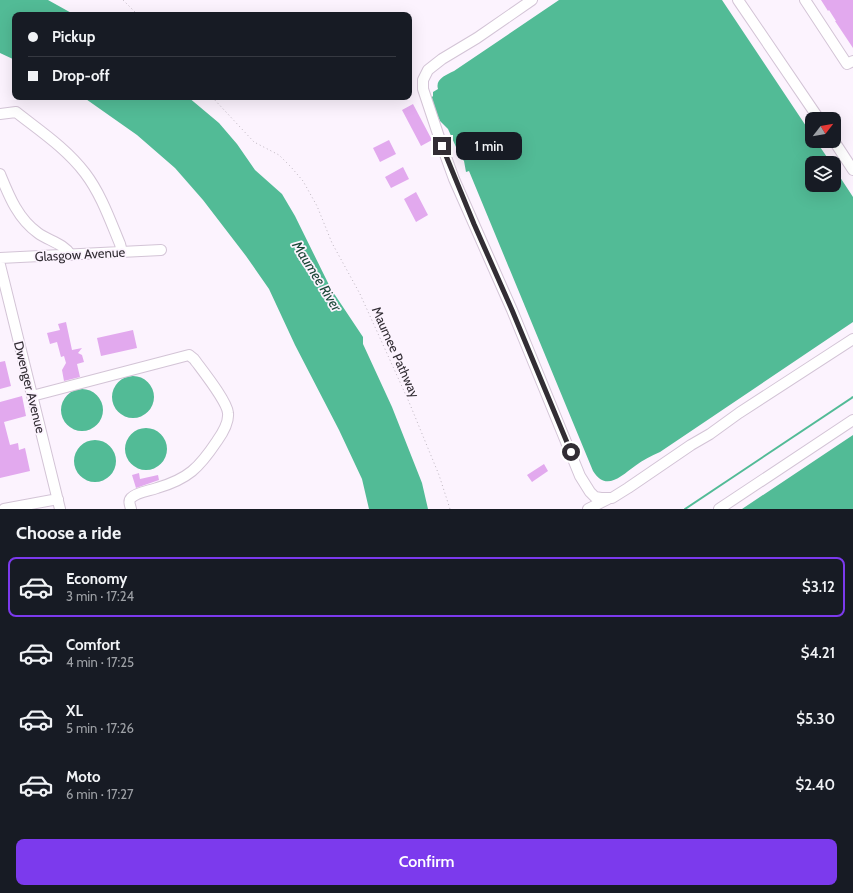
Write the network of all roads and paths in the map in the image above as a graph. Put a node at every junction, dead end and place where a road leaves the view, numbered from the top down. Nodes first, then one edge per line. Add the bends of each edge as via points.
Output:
1 (123, 0) edge
2 (532, 0) edge
3 (738, 0) edge
4 (805, 0) edge
5 (135, 12) edge
6 (853, 60) edge
7 (215, 100) edge
8 (814, 112) edge
9 (0, 114) edge
10 (839, 148) edge
11 (853, 170) edge
12 (0, 174) edge
13 (161, 250) dead end
14 (122, 252) junction
15 (71, 255) junction
16 (0, 258) edge
17 (0, 265) edge
18 (853, 340) edge
19 (32, 396) junction
20 (853, 420) edge
21 (590, 492) junction
22 (612, 498) junction
23 (59, 504) edge
24 (4, 509) edge
25 (131, 509) edge
26 (450, 509) edge
27 (587, 509) edge
28 (719, 509) edge

1 - 5 path
2 - 21 street via 428,70 423,89 454,179 512,310 580,476
3 - 8 street
4 - 6 street via 847,64
7 - 26 path, Maumee Pathway via 254,142 280,155 302,181 317,206 332,243 360,294 409,402
9 - 14 street via 16,112 60,147 85,173 100,197
10 - 11 street
12 - 15 street via 10,198 26,224 39,234 59,243
13 - 14 street, Glasgow Avenue
14 - 15 street, Glasgow Avenue
15 - 16 street, Glasgow Avenue
17 - 19 street, Dwenger Avenue
18 - 22 street
19 - 23 street, Dwenger Avenue
19 - 25 street via 189,355 194,359 224,403 228,413 227,422 208,454 194,470 170,484 130,498
20 - 28 street
21 - 22 street via 596,497
21 - 27 street
22 - 27 street
23 - 24 street

